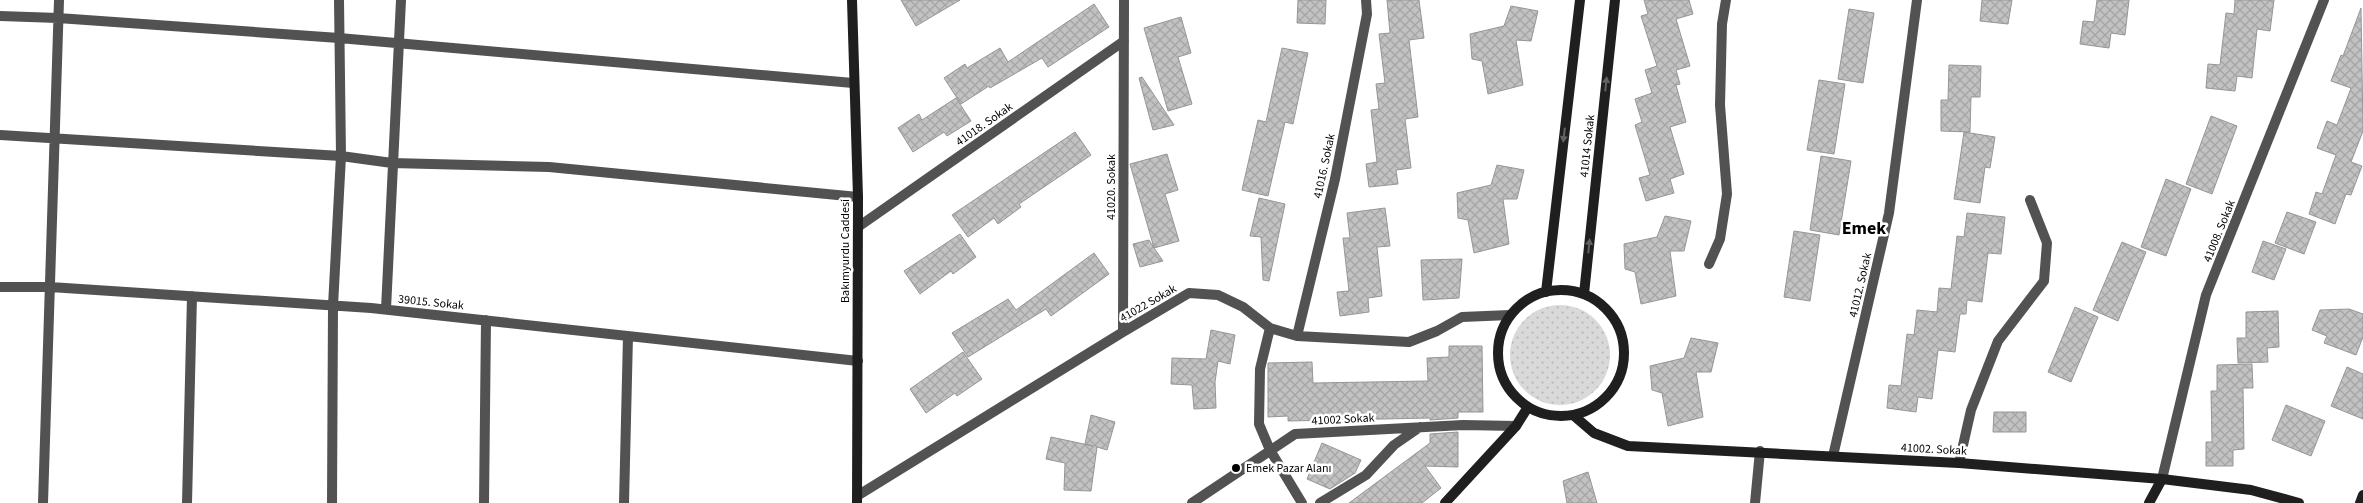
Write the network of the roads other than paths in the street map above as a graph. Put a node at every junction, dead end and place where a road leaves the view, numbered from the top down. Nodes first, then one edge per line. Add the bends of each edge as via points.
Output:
1 (59, 0) edge
2 (339, 0) edge
3 (401, 0) edge
4 (852, 0) edge
5 (1124, 0) edge
6 (1366, 0) edge
7 (1580, 0) edge
8 (1615, 0) edge
9 (1726, 0) edge
10 (1917, 0) edge
11 (2324, 0) edge
12 (0, 16) edge
13 (58, 18) junction
14 (339, 38) junction
15 (1124, 41) junction
16 (399, 43) junction
17 (853, 83) junction
18 (0, 135) edge
19 (55, 138) junction
20 (341, 156) junction
21 (392, 163) junction
22 (858, 197) junction
23 (2030, 200) dead end
24 (858, 227) junction
25 (1709, 264) dead end
26 (0, 287) edge
27 (50, 287) junction
28 (1546, 292) junction
29 (1584, 294) junction
30 (192, 296) junction
31 (333, 306) junction
32 (386, 310) junction
33 (1510, 315) junction
34 (486, 320) junction
35 (1270, 328) junction
36 (1123, 332) junction
37 (628, 336) junction
38 (1297, 336) junction
39 (858, 361) junction
40 (1528, 407) junction
41 (1573, 415) junction
42 (1516, 426) junction
43 (1421, 427) junction
44 (1270, 450) junction
45 (1760, 452) junction
46 (1833, 456) junction
47 (1959, 463) junction
48 (2162, 479) junction
49 (2363, 495) edge
50 (857, 499) edge
51 (1755, 502) edge
52 (43, 503) edge
53 (188, 503) edge
54 (332, 503) edge
55 (484, 503) edge
56 (624, 503) edge
57 (1192, 503) edge
58 (1302, 503) edge
59 (1320, 503) edge
60 (1445, 503) edge
61 (2149, 503) edge
62 (2299, 503) edge
63 (2360, 503) edge

1 - 13 street
2 - 14 street
3 - 16 street
4 - 17 street, Bakımyurdu Caddesi
5 - 15 street, 41020. Sokak
6 - 38 street, 41016. Sokak via 1367,14 1336,180
7 -> 28 street, 41014 Sokak
29 -> 8 street, 41014 Sokak
9 - 25 street via 1722,24 1720,105 1727,194 1720,240
10 - 46 street, 41012. Sokak via 1889,213
11 - 48 street, 41008. Sokak via 2206,295
12 - 13 street
13 - 14 street
13 - 19 street
14 - 16 street
14 - 20 street
15 - 24 street, 41018. Sokak
15 - 36 street, 41020. Sokak
16 - 17 street
16 - 21 street
17 - 22 street, Bakımyurdu Caddesi
18 - 19 street
19 - 20 street
19 - 27 street
20 - 21 street
20 - 31 street
21 - 22 street via 549,167
21 - 32 street
22 - 24 street, Bakımyurdu Caddesi
23 - 47 street via 2047,243 2044,281 1998,341 1971,410
24 - 39 street, Bakımyurdu Caddesi
26 - 27 street, 39015. Sokak
27 - 30 street, 39015. Sokak
27 - 52 street
28 - 29 street via 1560,288
28 - 33 street via 1531,296
29 - 41 street via 1605,306 1618,324 1624,344 1623,366 1610,393 1593,408
30 - 31 street, 39015. Sokak
30 - 53 street
31 - 32 street, 39015. Sokak
31 - 54 street
32 - 34 street, 39015. Sokak
33 - 38 street, 41022 Sokak via 1462,317 1409,342
33 - 40 street via 1501,330 1497,352 1502,379 1515,398
34 - 37 street, 39015. Sokak
34 - 55 street
35 - 36 street, 41022 Sokak via 1243,306 1218,295 1189,294
35 - 38 street, 41022 Sokak
35 - 44 street via 1260,369 1259,424
36 - 50 street, 41022 Sokak
37 - 39 street, 39015. Sokak
37 - 56 street
39 - 50 street, Bakımyurdu Caddesi
40 - 41 street via 1551,416
40 - 42 street
41 - 45 street, 41002. Sokak via 1594,433 1628,446
42 - 43 street, 41002 Sokak
42 - 60 street
43 - 44 street, 41002 Sokak via 1295,434
43 - 59 street via 1394,445 1366,475
44 - 57 street, 41002 Sokak
44 - 58 street
45 - 46 street, 41002. Sokak
45 - 51 street
46 - 47 street, 41002. Sokak
47 - 48 street, 41002. Sokak
48 - 61 street
48 - 62 street, 41002. Sokak via 2252,490
49 - 63 street

